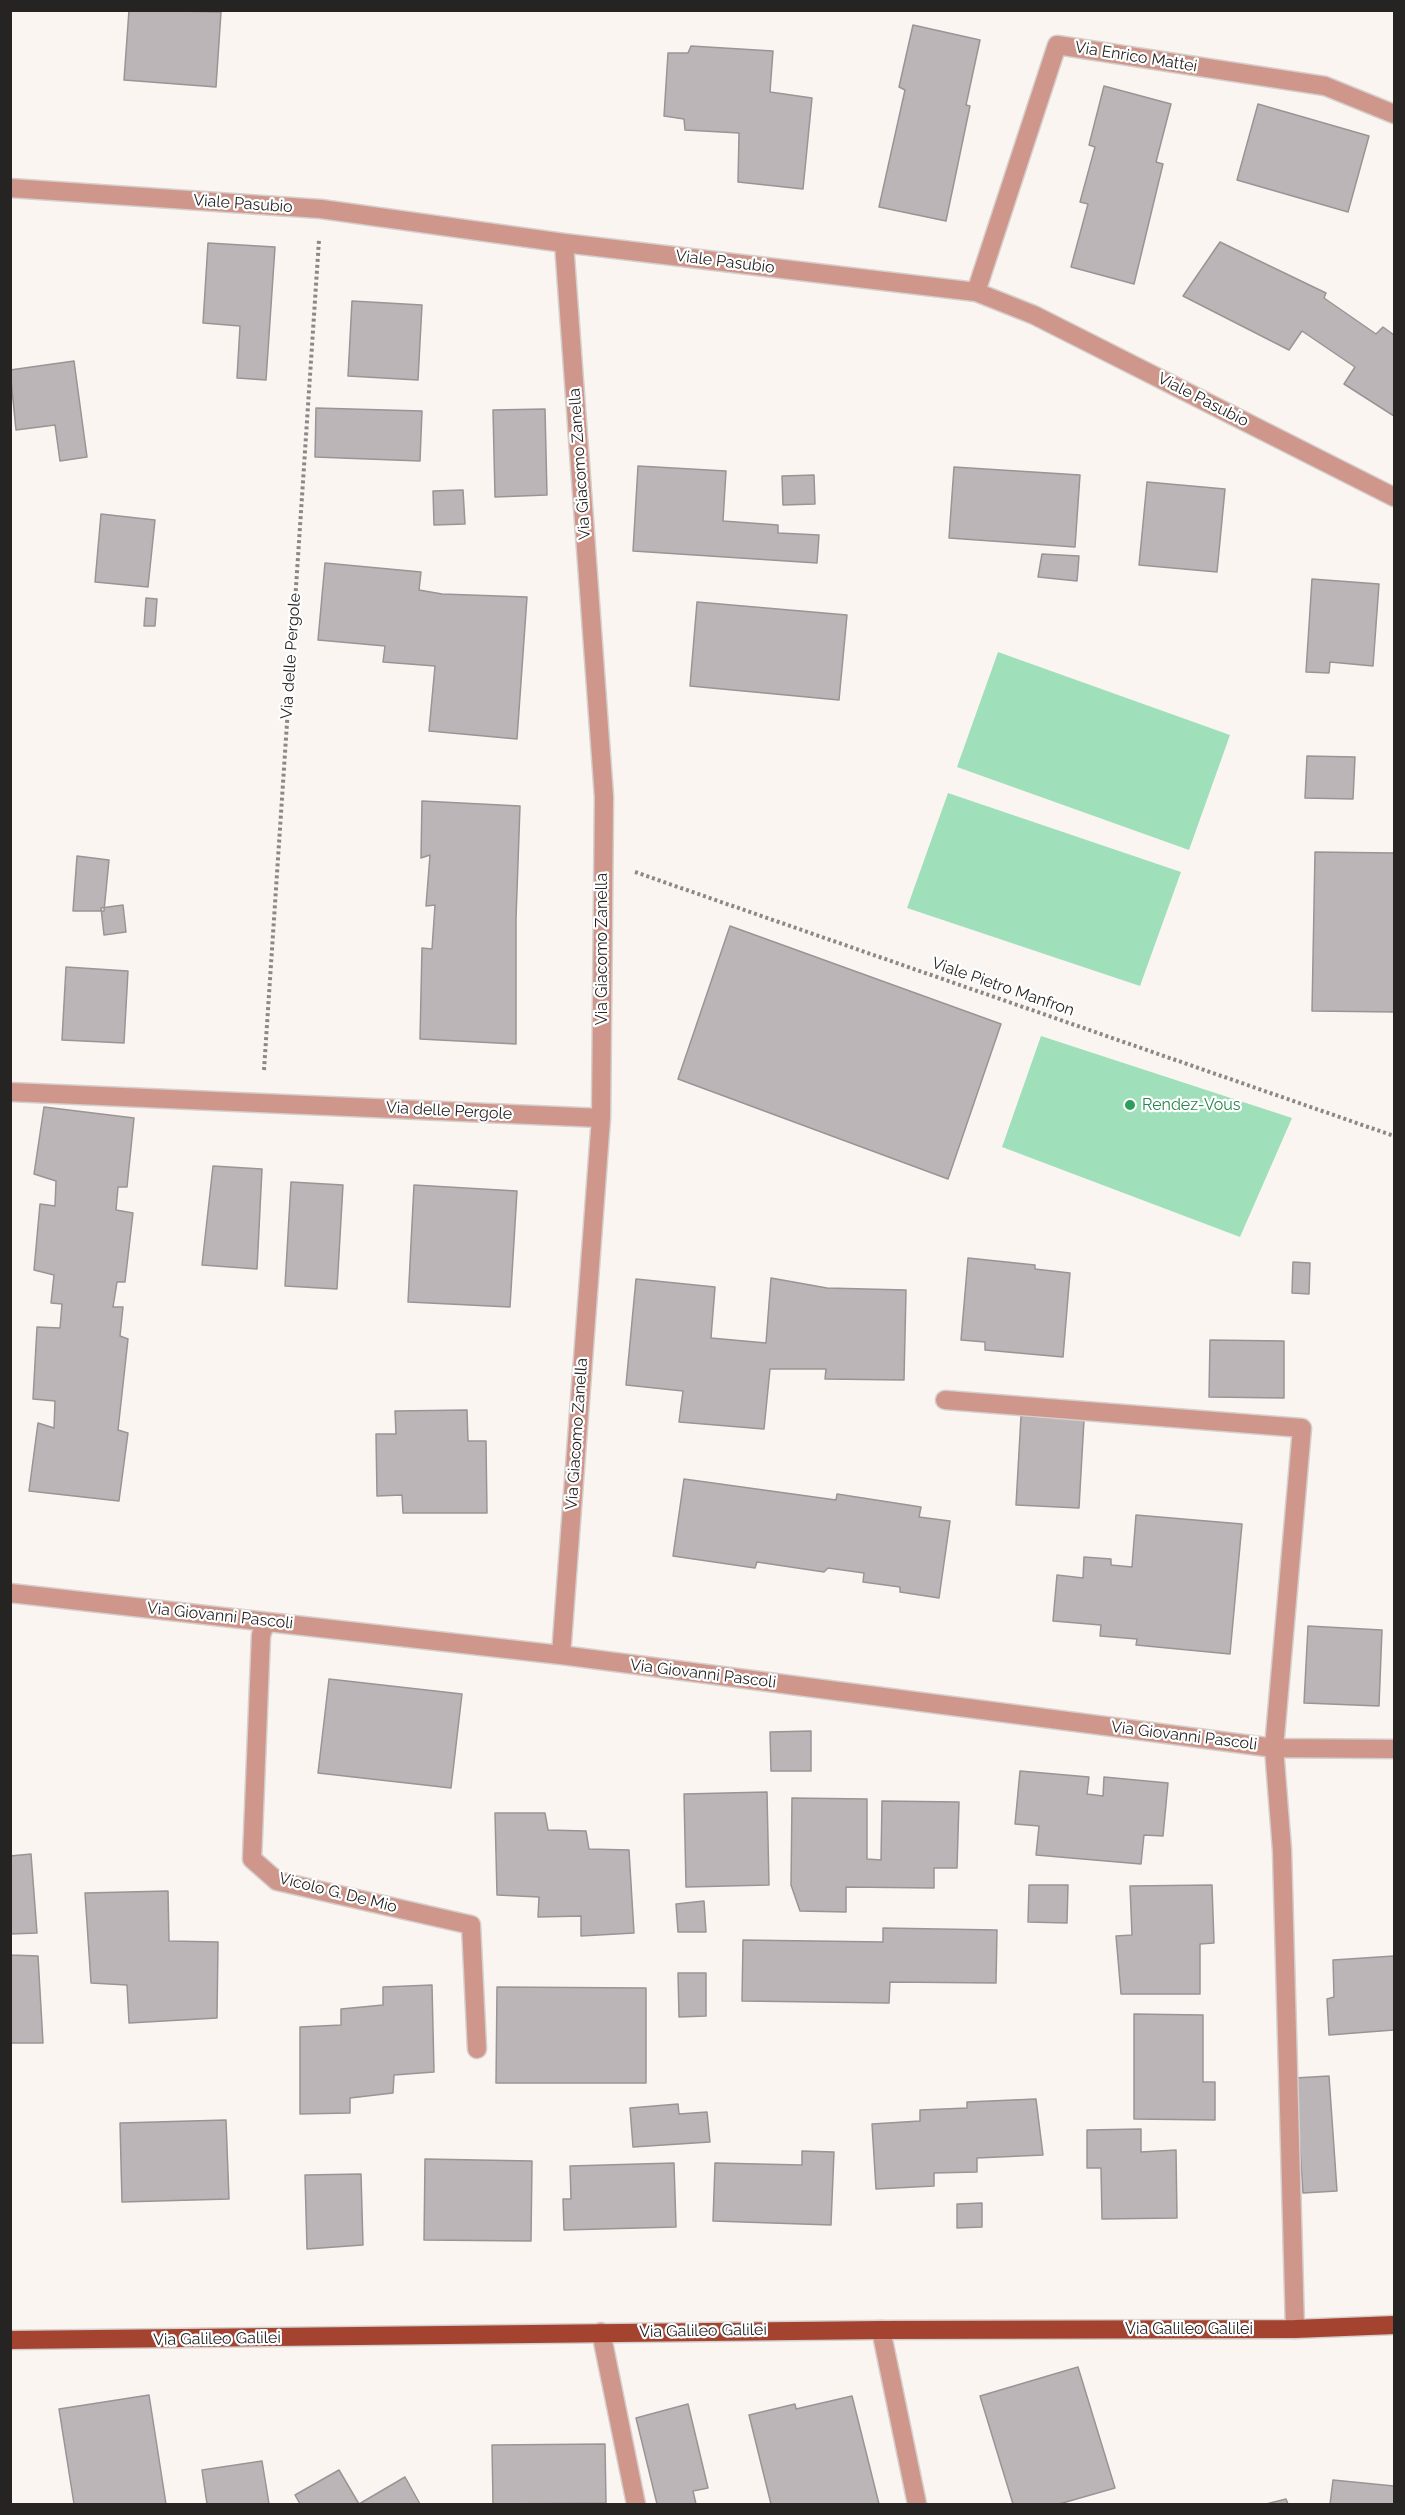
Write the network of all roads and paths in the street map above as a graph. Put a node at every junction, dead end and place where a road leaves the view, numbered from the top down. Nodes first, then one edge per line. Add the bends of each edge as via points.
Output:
1 (1395, 114) edge
2 (10, 188) edge
3 (321, 209) junction
4 (564, 243) junction
5 (976, 292) junction
6 (1395, 497) edge
7 (603, 862) junction
8 (10, 1092) edge
9 (261, 1102) junction
10 (601, 1118) junction
11 (1395, 1136) edge
12 (945, 1400) dead end
13 (10, 1593) edge
14 (266, 1622) junction
15 (561, 1655) junction
16 (1274, 1748) junction
17 (1395, 1749) edge
18 (477, 2049) dead end
19 (1395, 2325) edge
20 (1295, 2329) junction
21 (880, 2330) junction
22 (601, 2332) junction
23 (10, 2340) edge
24 (636, 2505) edge
25 (916, 2505) edge

1 - 5 street, Via Enrico Mattei via 1325,86 1057,45
2 - 3 street, Viale Pasubio
3 - 4 street, Viale Pasubio
3 - 9 path, Via delle Pergole
4 - 5 street, Viale Pasubio
4 - 7 street, Via Giacomo Zanella via 603,797
5 - 6 street, Viale Pasubio via 1034,315
7 - 10 street, Via Giacomo Zanella
7 - 11 path, Viale Pietro Manfron
8 - 9 street, Via delle Pergole
9 - 10 street, Via delle Pergole
10 - 15 street, Via Giacomo Zanella
12 - 16 street via 1302,1428
13 - 14 street, Via Giovanni Pascoli
14 - 15 street, Via Giovanni Pascoli
14 - 18 street, Vicolo G. De Mio via 261,1635 252,1859 277,1881 471,1925
15 - 16 street, Via Giovanni Pascoli
16 - 17 street, Via Giovanni Pascoli
16 - 20 street via 1282,1850
19 - 20 main road, Via Galileo Galilei
20 - 21 main road, Via Galileo Galilei
21 - 22 main road, Via Galileo Galilei
21 - 25 street
22 - 23 main road, Via Galileo Galilei
22 - 24 street

